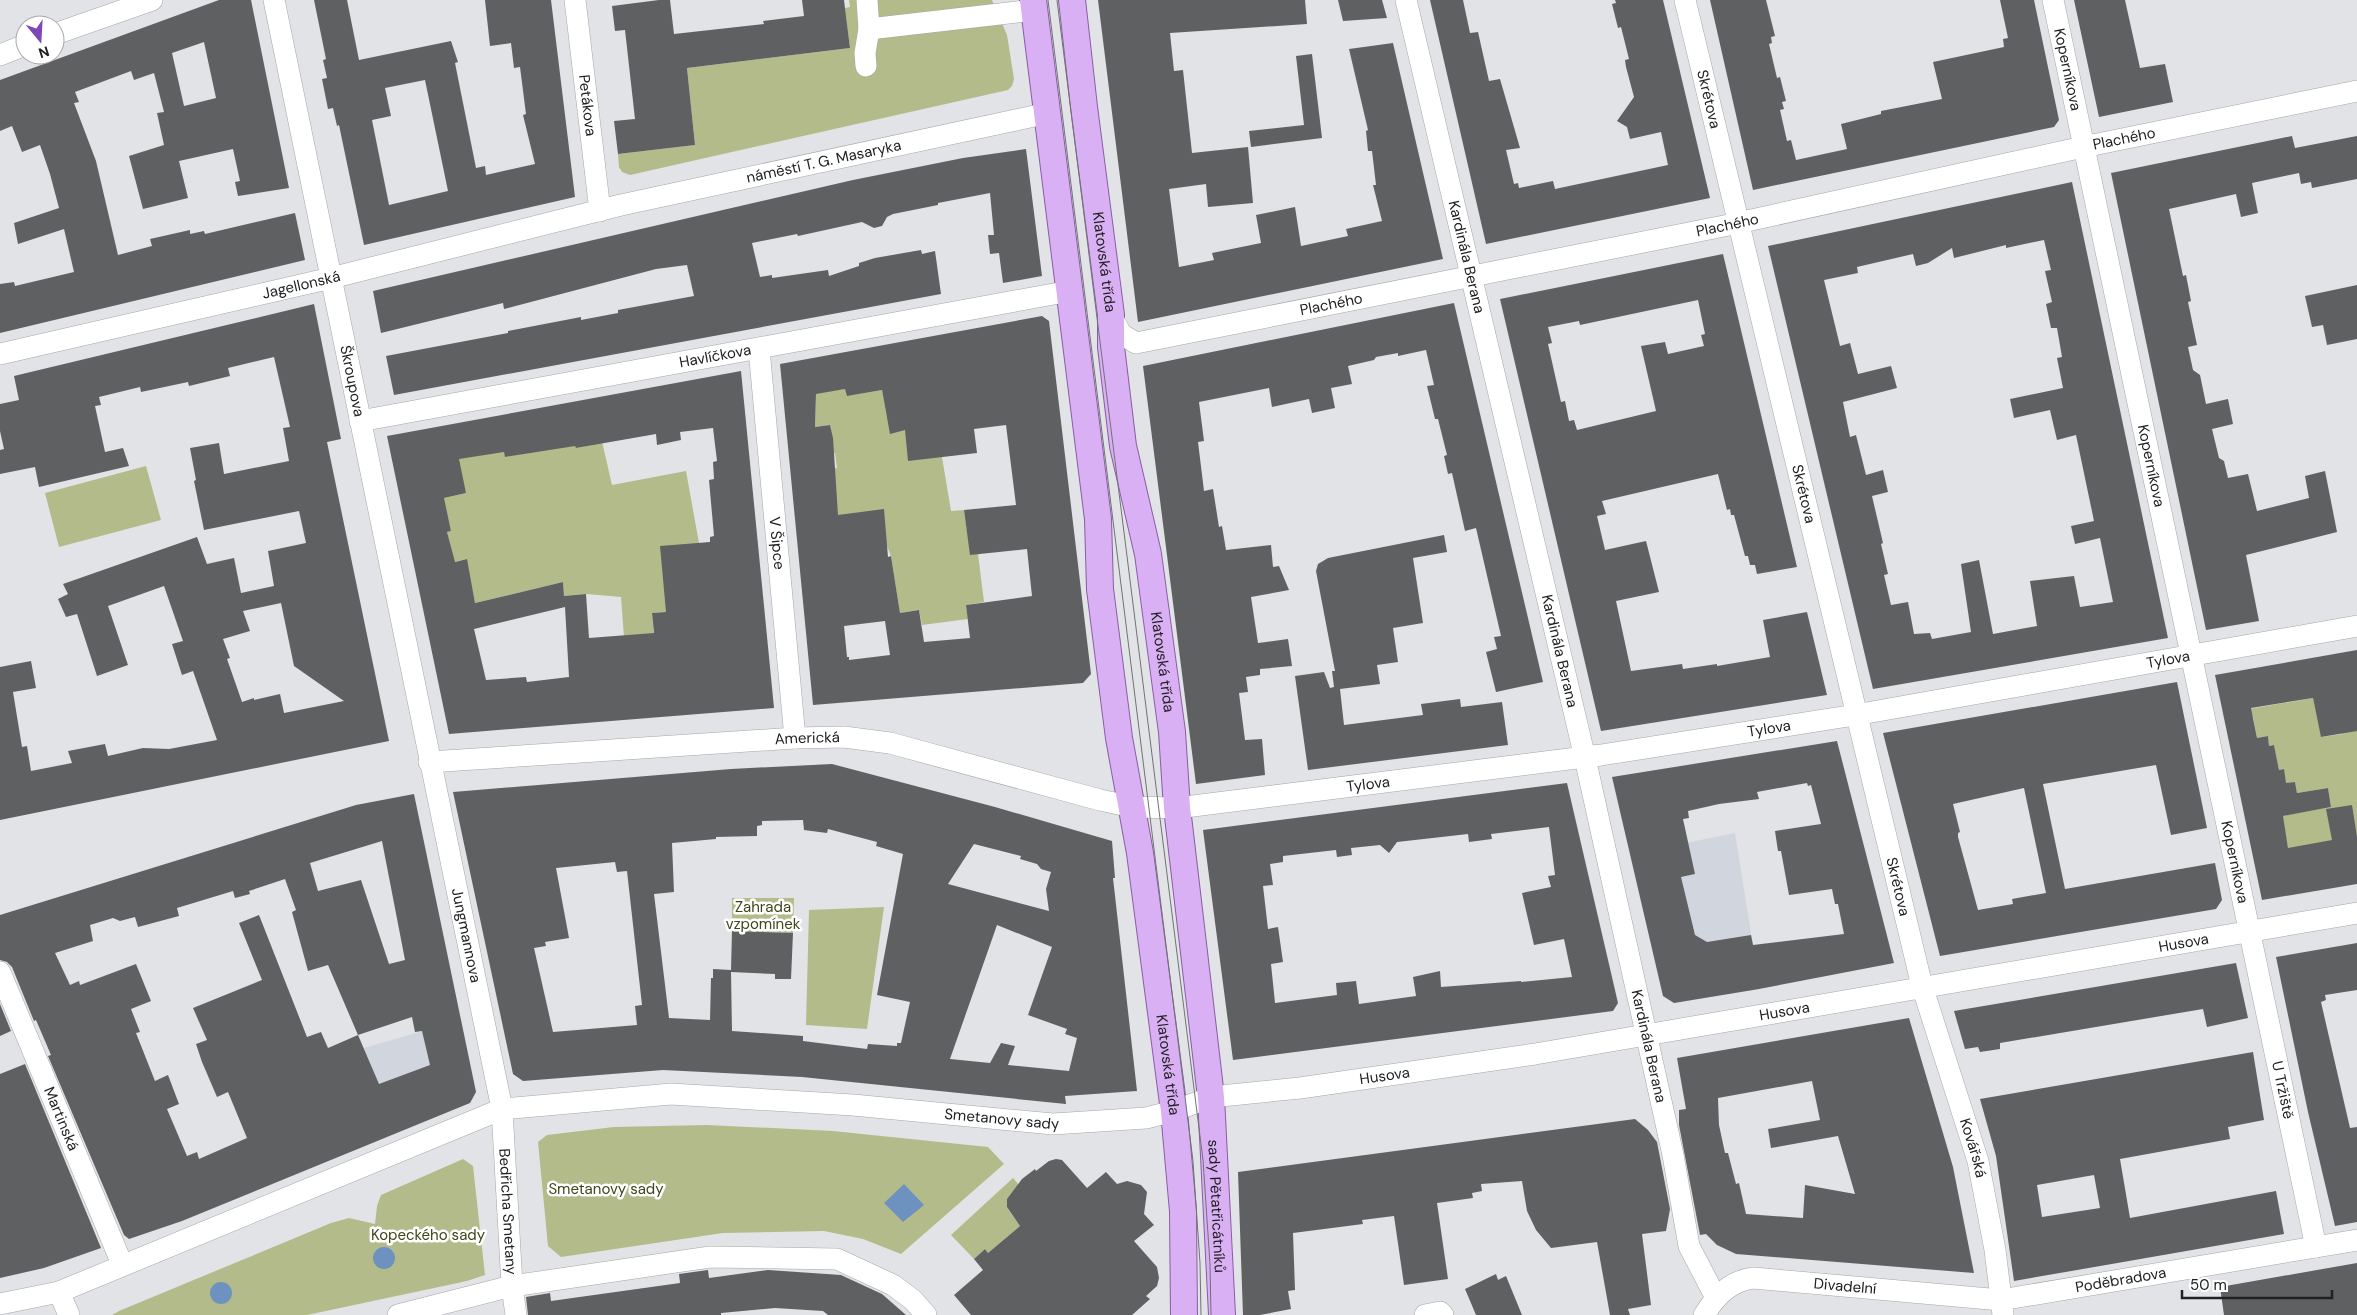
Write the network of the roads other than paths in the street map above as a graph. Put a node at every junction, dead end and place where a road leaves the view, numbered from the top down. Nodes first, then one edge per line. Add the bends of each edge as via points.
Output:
1 (152, 0) edge
2 (274, 0) edge
3 (575, 0) edge
4 (867, 0) edge
5 (1072, 0) edge
6 (1406, 0) edge
7 (1686, 0) edge
8 (2053, 0) edge
9 (1033, 5) edge
10 (870, 29) junction
11 (65, 30) edge
12 (15, 50) edge
13 (0, 55) edge
14 (866, 66) dead end
15 (2357, 92) edge
16 (1048, 113) junction
17 (2083, 147) junction
18 (600, 211) junction
19 (1737, 222) junction
20 (1471, 276) junction
21 (331, 278) junction
22 (1070, 291) junction
23 (1112, 315) junction
24 (759, 349) junction
25 (0, 354) edge
26 (360, 421) junction
27 (2357, 626) edge
28 (2190, 656) junction
29 (1855, 715) junction
30 (795, 738) junction
31 (1585, 758) junction
32 (429, 762) junction
33 (1133, 807) junction
34 (1177, 808) junction
35 (2357, 913) edge
36 (2249, 932) junction
37 (0, 972) edge
38 (1922, 986) junction
39 (1646, 1034) junction
40 (1211, 1098) junction
41 (502, 1109) junction
42 (1174, 1111) junction
43 (2357, 1240) edge
44 (2316, 1247) junction
45 (122, 1264) junction
46 (512, 1286) junction
47 (59, 1292) junction
48 (0, 1304) edge
49 (1710, 1307) edge
50 (2002, 1307) edge
51 (69, 1315) edge
52 (398, 1315) edge
53 (516, 1315) edge
54 (926, 1315) edge
55 (1184, 1315) edge
56 (1222, 1315) edge
57 (1425, 1315) edge
58 (1443, 1315) edge

1 - 11 street
2 - 21 street, Škroupova
3 - 18 street, Petákova
4 - 10 street
5 - 23 main road, Klatovská třída
6 - 20 street, Kardinála Berana
7 - 19 street, Skrétova
8 - 17 street, Koperníkova
9 - 10 street
9 - 16 main road, Klatovská třída
10 - 14 street
12 - 13 street
15 - 17 street, Plachého
16 - 18 street, náměstí T. G. Masaryka
16 - 22 main road, Klatovská třída
17 - 19 street, Plachého
17 - 28 street, Koperníkova
18 - 21 street, Jagellonská
19 - 20 street, Plachého
19 - 29 street, Skrétova
20 - 23 street, Plachého via 1136,343 1121,334
20 - 31 street, Kardinála Berana
21 - 25 street, Jagellonská
21 - 26 street, Škroupova
22 - 24 street, Havlíčkova
22 - 33 main road, Klatovská třída via 1098,519 1102,598 1119,738
23 - 34 main road, Klatovská třída via 1111,347 1122,436 1152,576 1172,732
24 - 26 street, Havlíčkova
24 - 30 street, V Šipce
26 - 32 street, Škroupova
27 - 28 street, Tylova
28 - 29 street, Tylova
28 - 36 street, Koperníkova
29 - 31 street, Tylova
29 - 38 street, Skrétova
30 - 32 street, Americká
30 - 33 street, Americká via 844,737 890,743
31 - 34 street, Tylova
31 - 39 street, Kardinála Berana
32 - 41 street, Jungmannova
33 - 34 street, Americká
33 - 42 main road, Klatovská třída
34 - 40 main road, Klatovská třída
35 - 36 street, Husova
36 - 38 street, Husova
36 - 44 street, U Tržiště
37 - 45 street, Martinská
38 - 39 street, Husova
38 - 50 street, Kovářská via 1978,1161
39 - 40 street, Husova via 1535,1054
39 - 49 street, Kardinála Berana via 1673,1155 1688,1246
40 - 42 street, Klatovská třída
40 - 56 main road, sady Pětatřicátníků
41 - 42 street, Smetanovy sady via 671,1094 853,1105 1053,1124 1146,1118
41 - 45 street
41 - 46 street, Bedřicha Smetany
42 - 55 main road via 1183,1212
43 - 44 street, Poděbradova
44 - 50 street, Poděbradova
45 - 47 street
46 - 52 street
46 - 53 street, Bedřicha Smetany
46 - 54 street via 710,1257 836,1259 893,1286 913,1300
47 - 48 street
47 - 51 street
49 - 50 street, Divadelní via 1737,1281 1753,1278
57 - 58 street via 1440,1312

